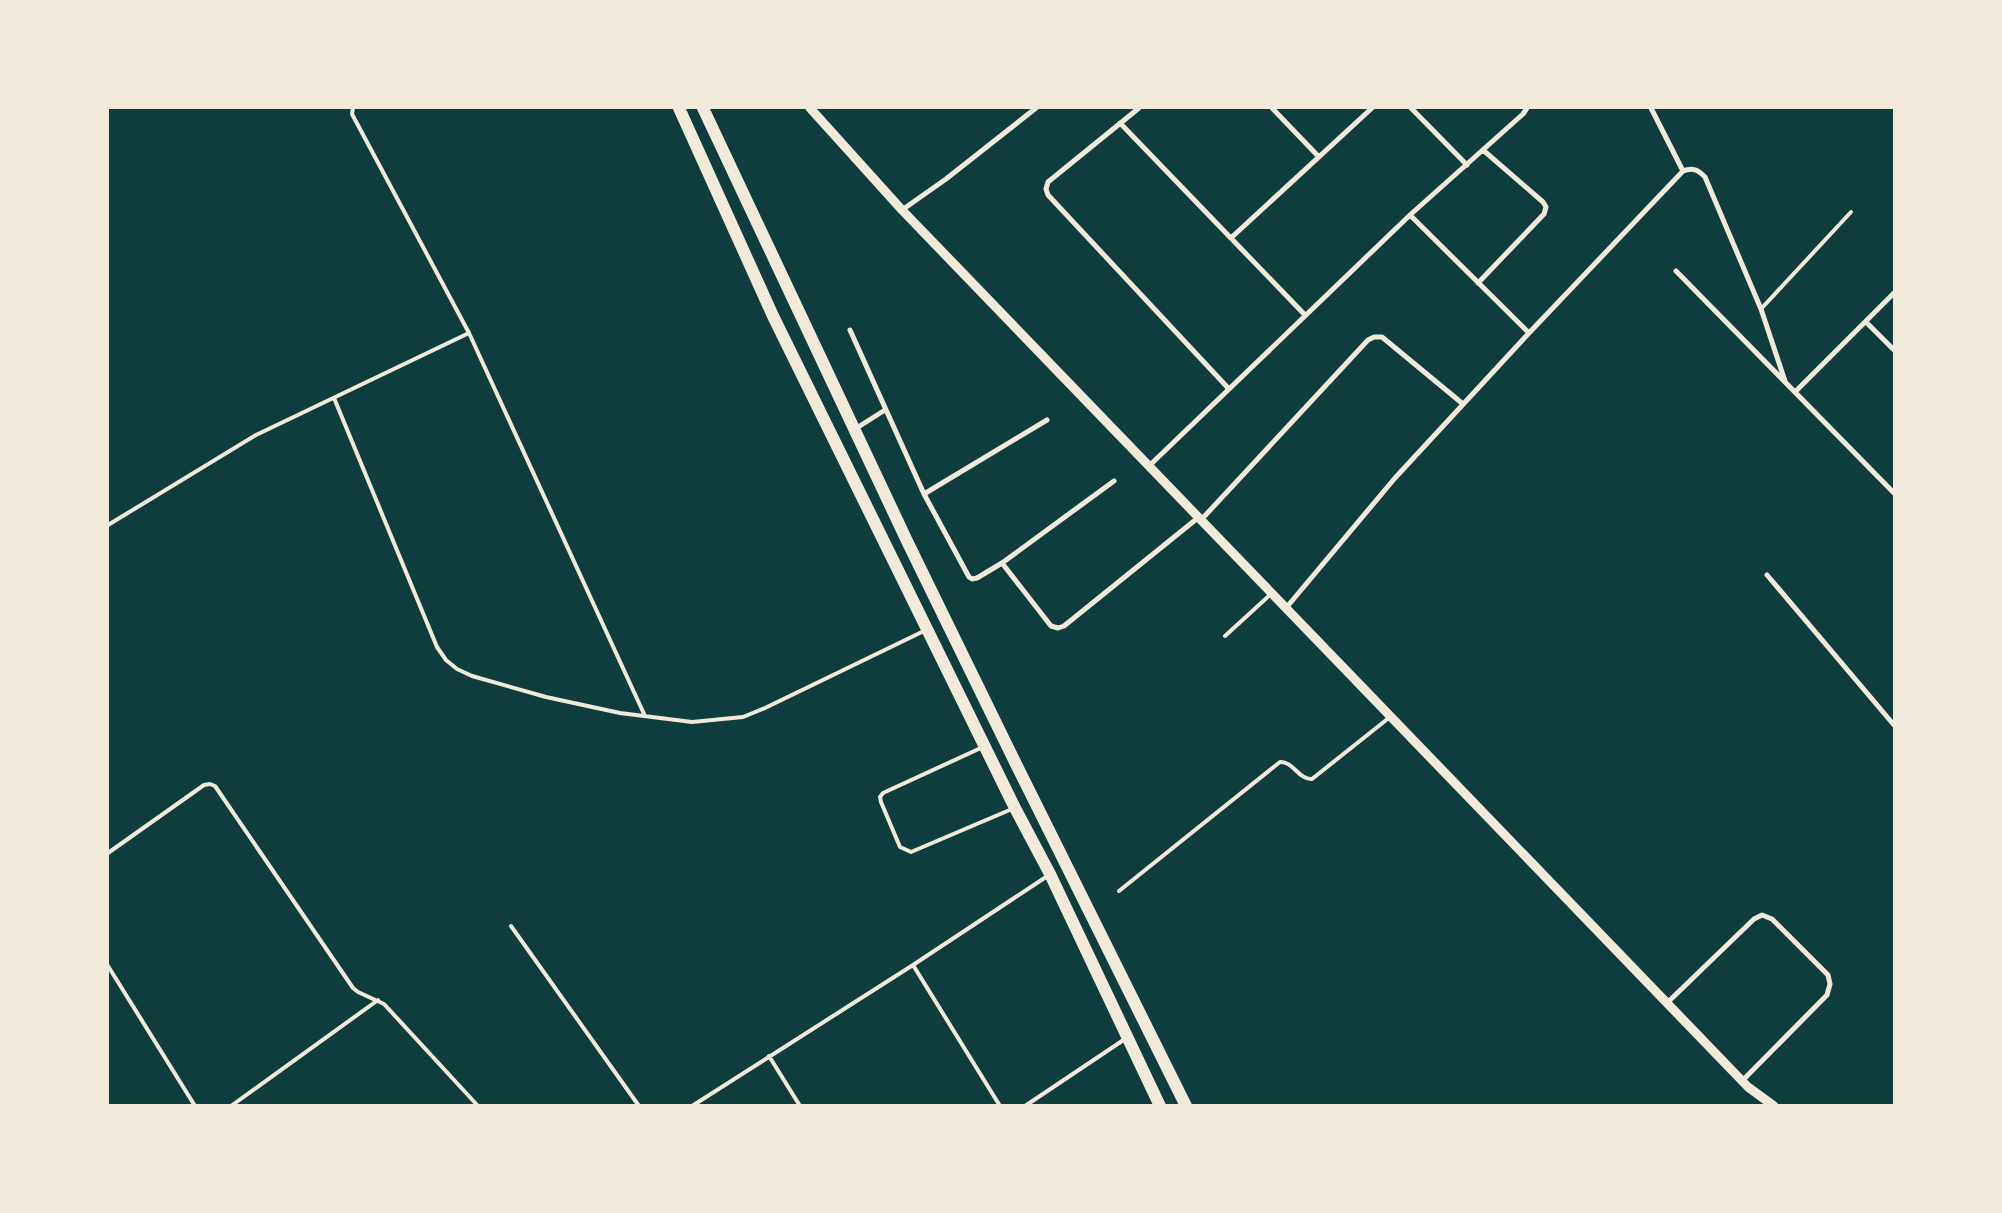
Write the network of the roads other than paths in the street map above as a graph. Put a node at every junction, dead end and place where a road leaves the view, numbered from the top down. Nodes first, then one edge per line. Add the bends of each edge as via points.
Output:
1 (353, 108) edge
2 (679, 108) edge
3 (702, 108) edge
4 (810, 108) edge
5 (1036, 108) edge
6 (1139, 108) edge
7 (1272, 108) edge
8 (1372, 108) edge
9 (1410, 108) edge
10 (1527, 108) edge
11 (1652, 108) edge
12 (1120, 123) junction
13 (1483, 150) junction
14 (1319, 157) junction
15 (1467, 165) junction
16 (1683, 172) junction
17 (902, 210) junction
18 (1851, 212) dead end
19 (1410, 215) junction
20 (1232, 237) junction
21 (1676, 271) dead end
22 (1478, 283) junction
23 (1894, 293) edge
24 (1761, 309) junction
25 (1305, 315) junction
26 (1866, 322) junction
27 (850, 330) dead end
28 (1528, 333) junction
29 (469, 334) junction
30 (1894, 350) edge
31 (1784, 381) junction
32 (1229, 389) junction
33 (1795, 392) junction
34 (334, 398) junction
35 (1463, 404) junction
36 (884, 410) junction
37 (1047, 420) dead end
38 (854, 429) junction
39 (1149, 466) junction
40 (1114, 481) dead end
41 (1894, 493) edge
42 (924, 494) junction
43 (1200, 518) junction
44 (108, 525) edge
45 (1002, 563) junction
46 (1767, 575) dead end
47 (1272, 593) junction
48 (1286, 608) junction
49 (928, 629) junction
50 (1225, 636) dead end
51 (645, 716) junction
52 (1391, 717) junction
53 (1894, 725) edge
54 (985, 746) junction
55 (1015, 808) junction
56 (108, 853) edge
57 (1050, 874) junction
58 (1119, 891) dead end
59 (511, 926) dead end
60 (913, 965) junction
61 (108, 966) edge
62 (378, 1000) junction
63 (1668, 1004) junction
64 (1128, 1037) junction
65 (769, 1056) junction
66 (1742, 1081) junction
67 (194, 1106) edge
68 (231, 1106) edge
69 (478, 1106) edge
70 (639, 1106) edge
71 (692, 1106) edge
72 (800, 1106) edge
73 (1000, 1106) edge
74 (1025, 1106) edge
75 (1160, 1106) edge
76 (1186, 1106) edge
77 (1774, 1106) edge

1 - 29 lane via 352,114
2 - 49 main road via 773,316
3 - 38 main road
4 - 17 street
5 - 17 street
6 - 12 street
7 - 14 street
8 - 14 street
9 - 15 street
10 - 13 street
11 - 16 street
12 - 20 street
12 - 32 street via 1048,182 1048,195
13 - 15 street
13 - 22 street via 1546,208 1544,214
14 - 20 street
15 - 19 street
16 - 24 street via 1694,169 1705,178
16 - 28 street
17 - 39 street
18 - 24 lane
19 - 22 street
19 - 25 street
20 - 25 street
21 - 31 street
22 - 28 street
23 - 26 street
24 - 31 street
25 - 32 street
26 - 30 street
26 - 33 street
27 - 36 street
28 - 35 street
29 - 34 lane
29 - 51 lane
31 - 33 street
32 - 39 street
33 - 41 street
34 - 44 lane via 256,436
34 - 51 lane via 437,647 446,660 472,676 546,697
35 - 43 street via 1382,337 1374,337
35 - 48 street via 1394,478
36 - 38 street
36 - 42 street
37 - 42 street
38 - 76 main road via 1010,753
39 - 43 street
40 - 45 street
42 - 45 street via 969,577 977,578
43 - 45 street via 1058,628 1052,626
43 - 47 street
46 - 53 street
47 - 48 street
47 - 50 lane
48 - 52 street
49 - 51 lane via 742,717 692,722
49 - 54 main road
52 - 58 lane via 1312,780 1306,779 1287,763 1280,762
52 - 63 street
54 - 55 main road
54 - 55 lane via 883,793 881,802 900,847 911,852
55 - 57 main road
56 - 62 lane via 204,785 215,786 353,988
57 - 60 lane
57 - 64 main road
59 - 70 lane
60 - 65 lane
60 - 73 lane
61 - 67 lane
62 - 68 lane
62 - 69 lane
63 - 66 street
63 - 66 street via 1754,919 1762,915 1772,919 1828,975 1827,995
64 - 74 lane
64 - 75 main road
65 - 71 lane
65 - 72 lane
66 - 77 street

